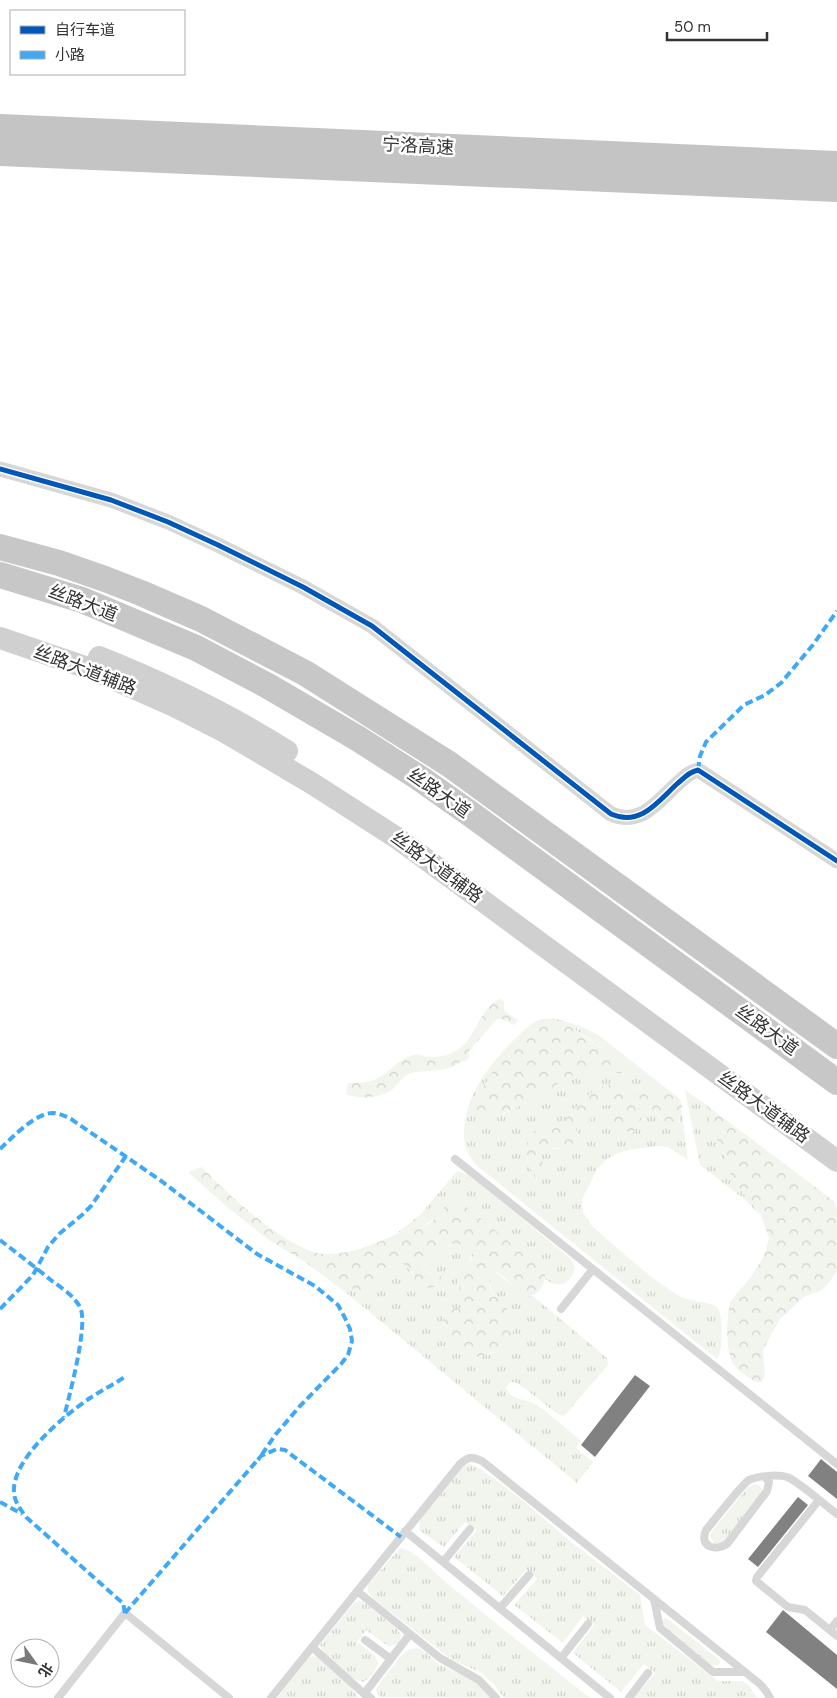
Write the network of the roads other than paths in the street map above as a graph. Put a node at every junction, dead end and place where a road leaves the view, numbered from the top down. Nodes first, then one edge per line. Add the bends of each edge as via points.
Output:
1 (0, 128) edge
2 (0, 152) edge
3 (837, 165) edge
4 (837, 188) edge
5 (0, 469) edge
6 (0, 547) edge
7 (0, 575) edge
8 (0, 624) edge
9 (0, 638) edge
10 (837, 861) edge
11 (837, 1046) edge
12 (837, 1082) edge
13 (837, 1143) edge
14 (455, 1159) dead end
15 (837, 1160) edge
16 (593, 1269) junction
17 (561, 1310) dead end
18 (837, 1464) edge
19 (766, 1478) junction
20 (819, 1500) junction
21 (837, 1514) edge
22 (470, 1528) dead end
23 (405, 1531) junction
24 (443, 1562) junction
25 (528, 1575) dead end
26 (357, 1591) junction
27 (654, 1598) junction
28 (500, 1608) junction
29 (837, 1621) edge
30 (588, 1624) dead end
31 (830, 1630) junction
32 (410, 1634) junction
33 (837, 1636) edge
34 (366, 1640) dead end
35 (312, 1647) junction
36 (561, 1658) junction
37 (391, 1659) junction
38 (745, 1672) junction
39 (648, 1673) dead end
40 (368, 1696) edge
41 (58, 1698) edge
42 (229, 1698) edge
43 (271, 1698) edge
44 (496, 1698) edge
45 (610, 1698) edge
46 (629, 1698) edge
47 (770, 1698) edge

1 - 3 highway, 宁洛高速
2 - 4 highway, 宁洛高速
5 - 10 street via 111,500 168,522 350,613 372,626 611,814 627,818 645,813 689,774 698,770
6 - 11 highway, 丝路大道 via 105,578 201,619 305,673 449,764
7 - 12 highway, 丝路大道 via 82,600 196,648 356,738 472,815
8 - 13 main road, 丝路大道辅路 via 133,670 265,737 404,825
9 - 15 main road, 丝路大道辅路 via 88,668 174,706 225,732 343,802 397,838
14 - 16 lane
16 - 17 lane
16 - 18 lane
19 - 19 lane via 747,1481 709,1526 704,1537 710,1547 714,1549 727,1544 767,1491 769,1482
19 - 20 lane via 788,1478
20 - 21 lane
20 - 31 lane via 756,1581 788,1607 805,1610
22 - 24 lane
23 - 24 lane
23 - 26 lane
23 - 27 lane via 460,1464 467,1458 476,1458
24 - 28 lane
25 - 28 lane
26 - 32 lane
26 - 35 lane
27 - 38 lane
27 - 38 lane via 660,1628 713,1672
28 - 36 lane
29 - 31 lane
30 - 36 lane
31 - 33 lane
32 - 37 lane
32 - 44 lane via 440,1658 480,1680
34 - 37 lane
35 - 40 lane
35 - 43 lane
36 - 45 lane
37 - 40 lane
38 - 47 lane
39 - 46 lane
41 - 42 lane via 126,1613

